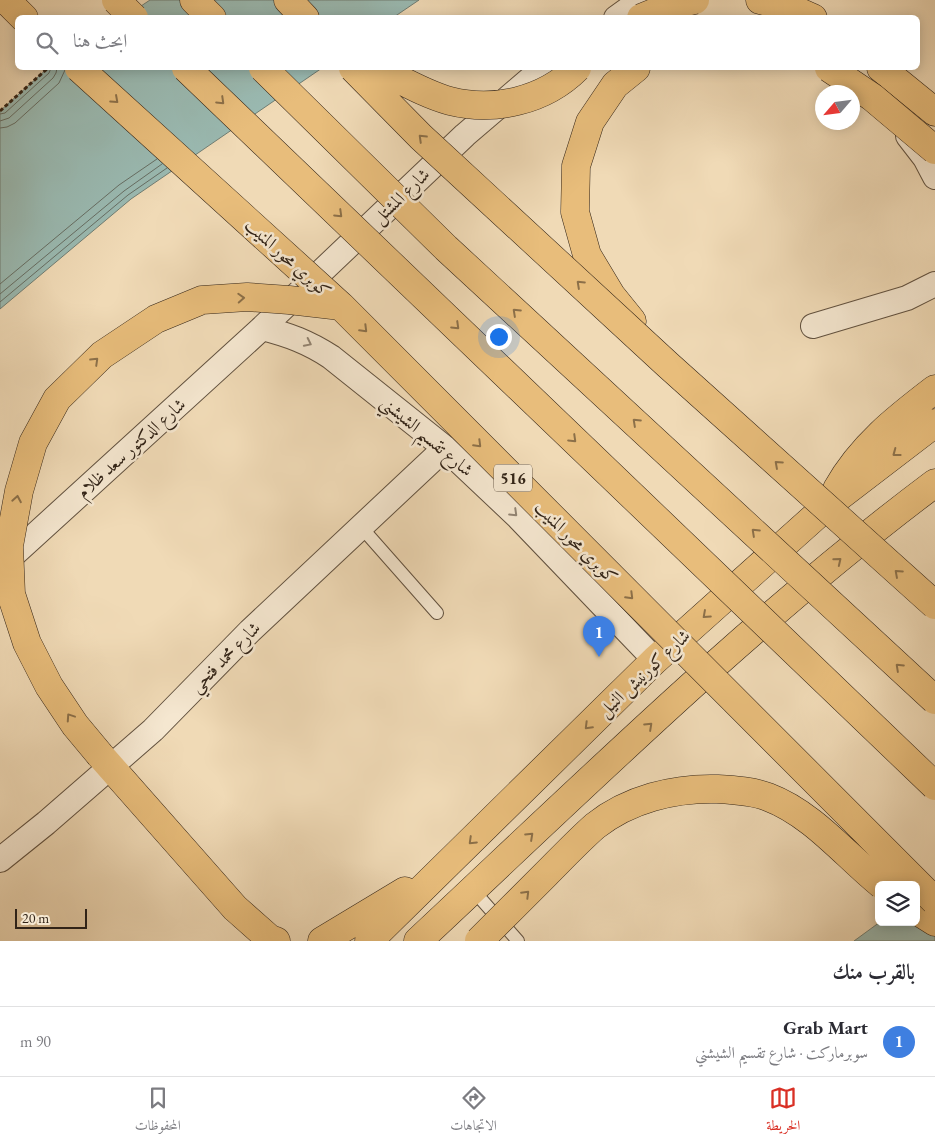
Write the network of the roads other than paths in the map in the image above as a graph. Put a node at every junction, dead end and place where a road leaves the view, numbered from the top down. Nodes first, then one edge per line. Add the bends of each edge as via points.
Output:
1 (6, 0) edge
2 (116, 0) edge
3 (194, 0) edge
4 (288, 0) edge
5 (695, 0) edge
6 (760, 0) edge
7 (641, 10) edge
8 (21, 15) edge
9 (131, 15) edge
10 (209, 15) edge
11 (302, 15) edge
12 (625, 15) edge
13 (806, 15) edge
14 (81, 70) edge
15 (188, 70) edge
16 (265, 70) edge
17 (355, 70) edge
18 (380, 70) edge
19 (541, 70) edge
20 (574, 70) edge
21 (633, 70) edge
22 (832, 70) edge
23 (842, 70) edge
24 (883, 70) edge
25 (935, 112) edge
26 (935, 150) edge
27 (935, 177) edge
28 (935, 284) edge
29 (340, 306) junction
30 (813, 326) dead end
31 (262, 328) junction
32 (668, 365) junction
33 (935, 389) edge
34 (935, 423) edge
35 (445, 448) junction
36 (935, 483) edge
37 (828, 505) junction
38 (362, 528) junction
39 (0, 567) edge
40 (935, 605) edge
41 (437, 613) dead end
42 (655, 660) junction
43 (935, 700) edge
44 (105, 761) junction
45 (935, 786) edge
46 (0, 860) edge
47 (446, 866) junction
48 (878, 881) edge
49 (473, 890) junction
50 (935, 901) edge
51 (920, 913) edge
52 (935, 922) edge
53 (276, 941) edge
54 (322, 941) edge
55 (369, 941) edge
56 (418, 941) edge
57 (479, 941) edge
58 (518, 941) edge

1 - 8 highway
2 - 9 highway, bridge
3 - 10 highway
4 - 11 highway
5 - 7 highway, bridge
6 - 13 highway
7 - 12 street
14 -> 29 highway, كوبري محور المنيب / 516, bridge
15 -> 45 highway, bridge
43 -> 16 highway, bridge via 446,248
32 -> 17 highway, bridge via 421,137
18 - 20 highway, bridge via 449,101 500,105 550,89
19 - 31 street, شارع المشتل via 465,135
21 - 32 highway, bridge via 615,84 590,122 576,166 575,212 587,255 610,295
22 - 26 highway, bridge via 872,97
23 - 27 street via 897,121
24 - 25 highway
28 - 30 street via 907,298
44 -> 29 highway, bridge via 48,686 27,643 11,594 9,546 19,491 33,443 57,399 102,355 156,319 202,300 247,297
29 -> 50 highway, كوبري محور المنيب / 516, bridge
31 -> 35 street, شارع تقسيم الشيشني via 289,335 331,357
31 - 39 street, شارع الدكتور سعد ظلام
40 -> 32 highway, bridge
33 - 37 highway via 890,423 866,448 844,475
34 -> 37 highway, شارع كورنيش النيل
35 - 38 street, شارع محمد فتحي
35 -> 42 street, شارع تقسيم الشيشني via 517,516
49 -> 36 highway via 780,608
37 -> 42 highway, شارع كورنيش النيل
38 - 41 lane
38 - 44 street, شارع محمد فتحي via 250,631 153,730
42 -> 47 highway, شارع كورنيش النيل
44 - 46 street, شارع محمد فتحي
44 - 53 highway via 236,908
47 - 54 highway
47 - 55 highway, شارع كورنيش النيل
57 -> 48 highway, bridge via 596,826 627,806 660,794 696,789 732,790 768,797 805,818
49 - 56 highway
49 - 58 lane
51 - 52 highway

